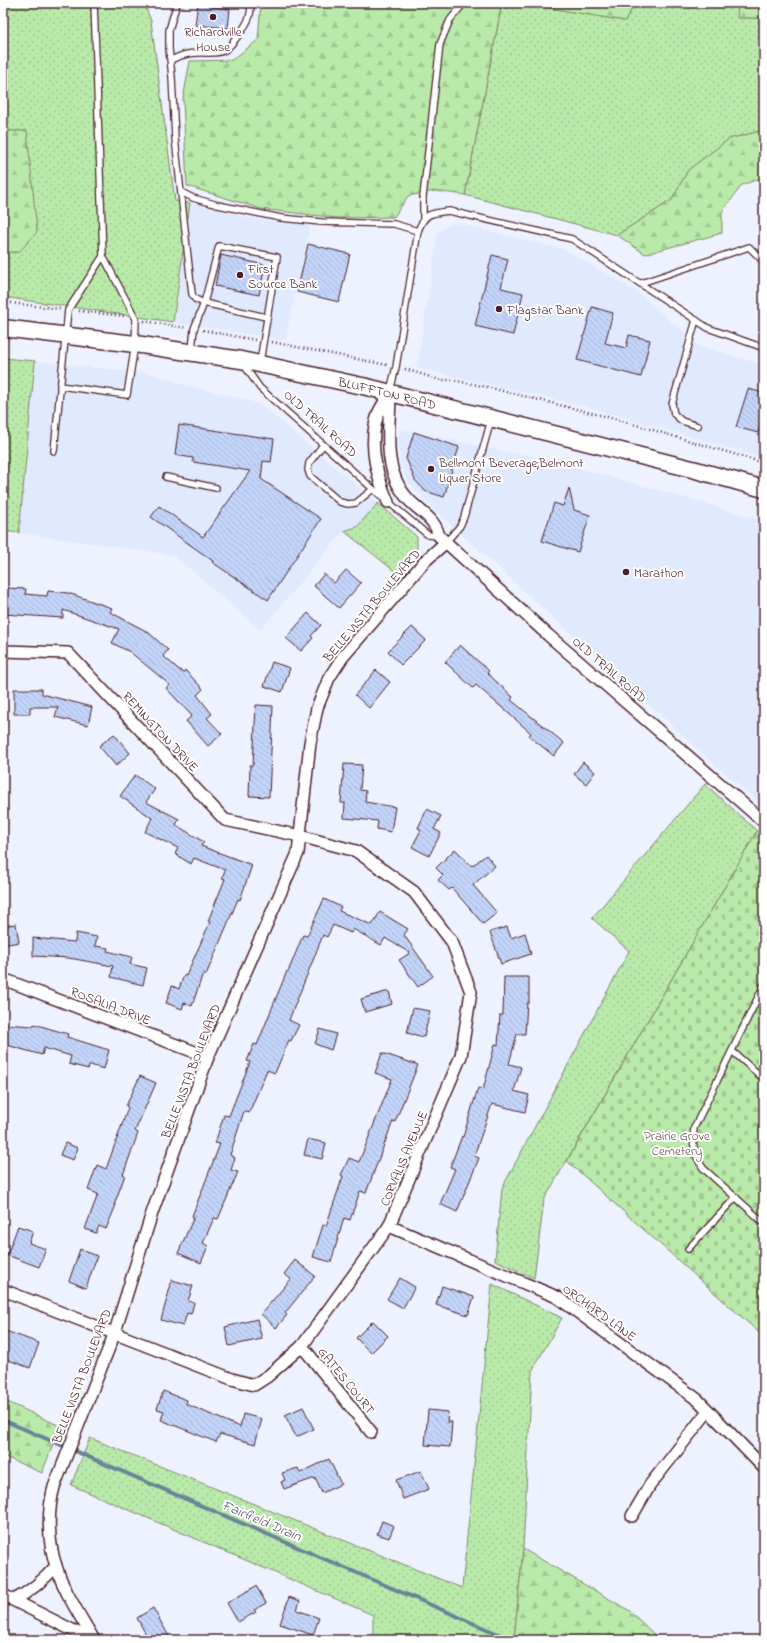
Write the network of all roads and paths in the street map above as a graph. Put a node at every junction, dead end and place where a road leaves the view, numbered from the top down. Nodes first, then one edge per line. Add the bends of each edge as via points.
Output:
1 (94, 3) edge
2 (177, 3) edge
3 (250, 3) edge
4 (464, 3) edge
5 (170, 60) junction
6 (181, 192) junction
7 (423, 219) junction
8 (418, 231) junction
9 (103, 256) junction
10 (764, 262) edge
11 (642, 284) junction
12 (204, 303) junction
13 (266, 317) junction
14 (696, 320) junction
15 (3, 328) edge
16 (64, 336) junction
17 (135, 344) junction
18 (764, 348) edge
19 (192, 352) junction
20 (241, 360) junction
21 (260, 364) junction
22 (60, 386) junction
23 (390, 392) junction
24 (492, 418) junction
25 (698, 426) dead end
26 (323, 445) junction
27 (54, 451) dead end
28 (166, 478) dead end
29 (216, 488) dead end
30 (373, 489) junction
31 (764, 490) edge
32 (388, 502) junction
33 (442, 539) junction
34 (3, 651) edge
35 (764, 822) edge
36 (300, 836) junction
37 (3, 979) edge
38 (764, 985) edge
39 (732, 1051) junction
40 (208, 1057) junction
41 (764, 1079) edge
42 (736, 1197) junction
43 (764, 1223) edge
44 (389, 1226) junction
45 (688, 1249) dead end
46 (3, 1290) edge
47 (114, 1334) junction
48 (302, 1346) junction
49 (708, 1411) junction
50 (371, 1432) dead end
51 (764, 1468) edge
52 (632, 1516) dead end
53 (56, 1566) junction
54 (3, 1594) edge
55 (14, 1600) junction
56 (93, 1640) edge

1 - 9 lane
2 - 5 lane via 169,30
3 - 5 lane via 249,20 238,37 224,50 182,55
4 - 7 lane via 450,20 440,44 423,197
5 - 6 lane
6 - 8 lane via 218,205 281,218 394,224
6 - 12 lane via 192,294 195,299
7 - 8 lane
7 - 11 lane via 433,213 449,211 572,239
8 - 23 lane
9 - 16 lane via 68,310
9 - 17 lane via 136,319
10 - 11 lane via 749,247
11 - 14 lane
12 - 13 lane
12 - 13 lane via 219,246 277,257
12 - 19 lane via 194,329
13 - 21 lane
14 - 18 lane via 708,328
14 - 25 lane via 672,404 674,414 678,418
15 - 16 main road, BLUFFTON ROAD
16 - 17 main road, BLUFFTON ROAD
16 - 22 lane
17 - 19 main road, BLUFFTON ROAD
17 - 22 lane via 127,395
19 - 20 main road, BLUFFTON ROAD
20 - 21 main road, BLUFFTON ROAD
20 - 26 lane, OLD TRAIL ROAD via 260,388
21 - 23 main road, BLUFFTON ROAD
22 - 27 lane
23 - 24 main road, BLUFFTON ROAD
23 - 32 street, OLD TRAIL ROAD via 378,414 373,436 374,458 380,485
23 - 33 street, OLD TRAIL ROAD via 389,460 396,480 407,498 436,526
24 - 31 main road, BLUFFTON ROAD
24 - 33 lane via 464,517 460,526
26 - 30 lane, OLD TRAIL ROAD
26 - 30 lane via 309,462 310,476 340,502 348,504 356,503
28 - 29 lane
30 - 32 lane, OLD TRAIL ROAD
32 - 33 lane, OLD TRAIL ROAD via 428,535
33 - 35 street, OLD TRAIL ROAD via 548,635
33 - 36 street, BELLE VISTA BOULEVARD via 342,658 329,678 317,708
34 - 36 street, REMINGTON DRIVE via 68,653 225,820
36 - 40 street, BELLE VISTA BOULEVARD via 298,853
36 - 44 street, CORVALIS AVENUE via 356,851 414,892 452,942 471,992 461,1056
37 - 40 street, ROSALIA DRIVE
38 - 39 lane
39 - 41 lane
39 - 42 lane via 694,1128 693,1148 703,1168
40 - 47 street, BELLE VISTA BOULEVARD via 152,1213
42 - 43 lane
42 - 45 lane
44 - 48 street, CORVALIS AVENUE
44 - 49 street, ORCHARD LANE via 557,1296 698,1400
46 - 47 street
47 - 48 street, CORVALIS AVENUE via 254,1385
47 - 53 street, BELLE VISTA BOULEVARD via 51,1497 49,1518
48 - 50 street, GATES COURT
49 - 51 street, ORCHARD LANE
49 - 52 street via 650,1485
53 - 55 street via 44,1580
53 - 56 street, BELLE VISTA BOULEVARD
54 - 55 street
55 - 56 street

